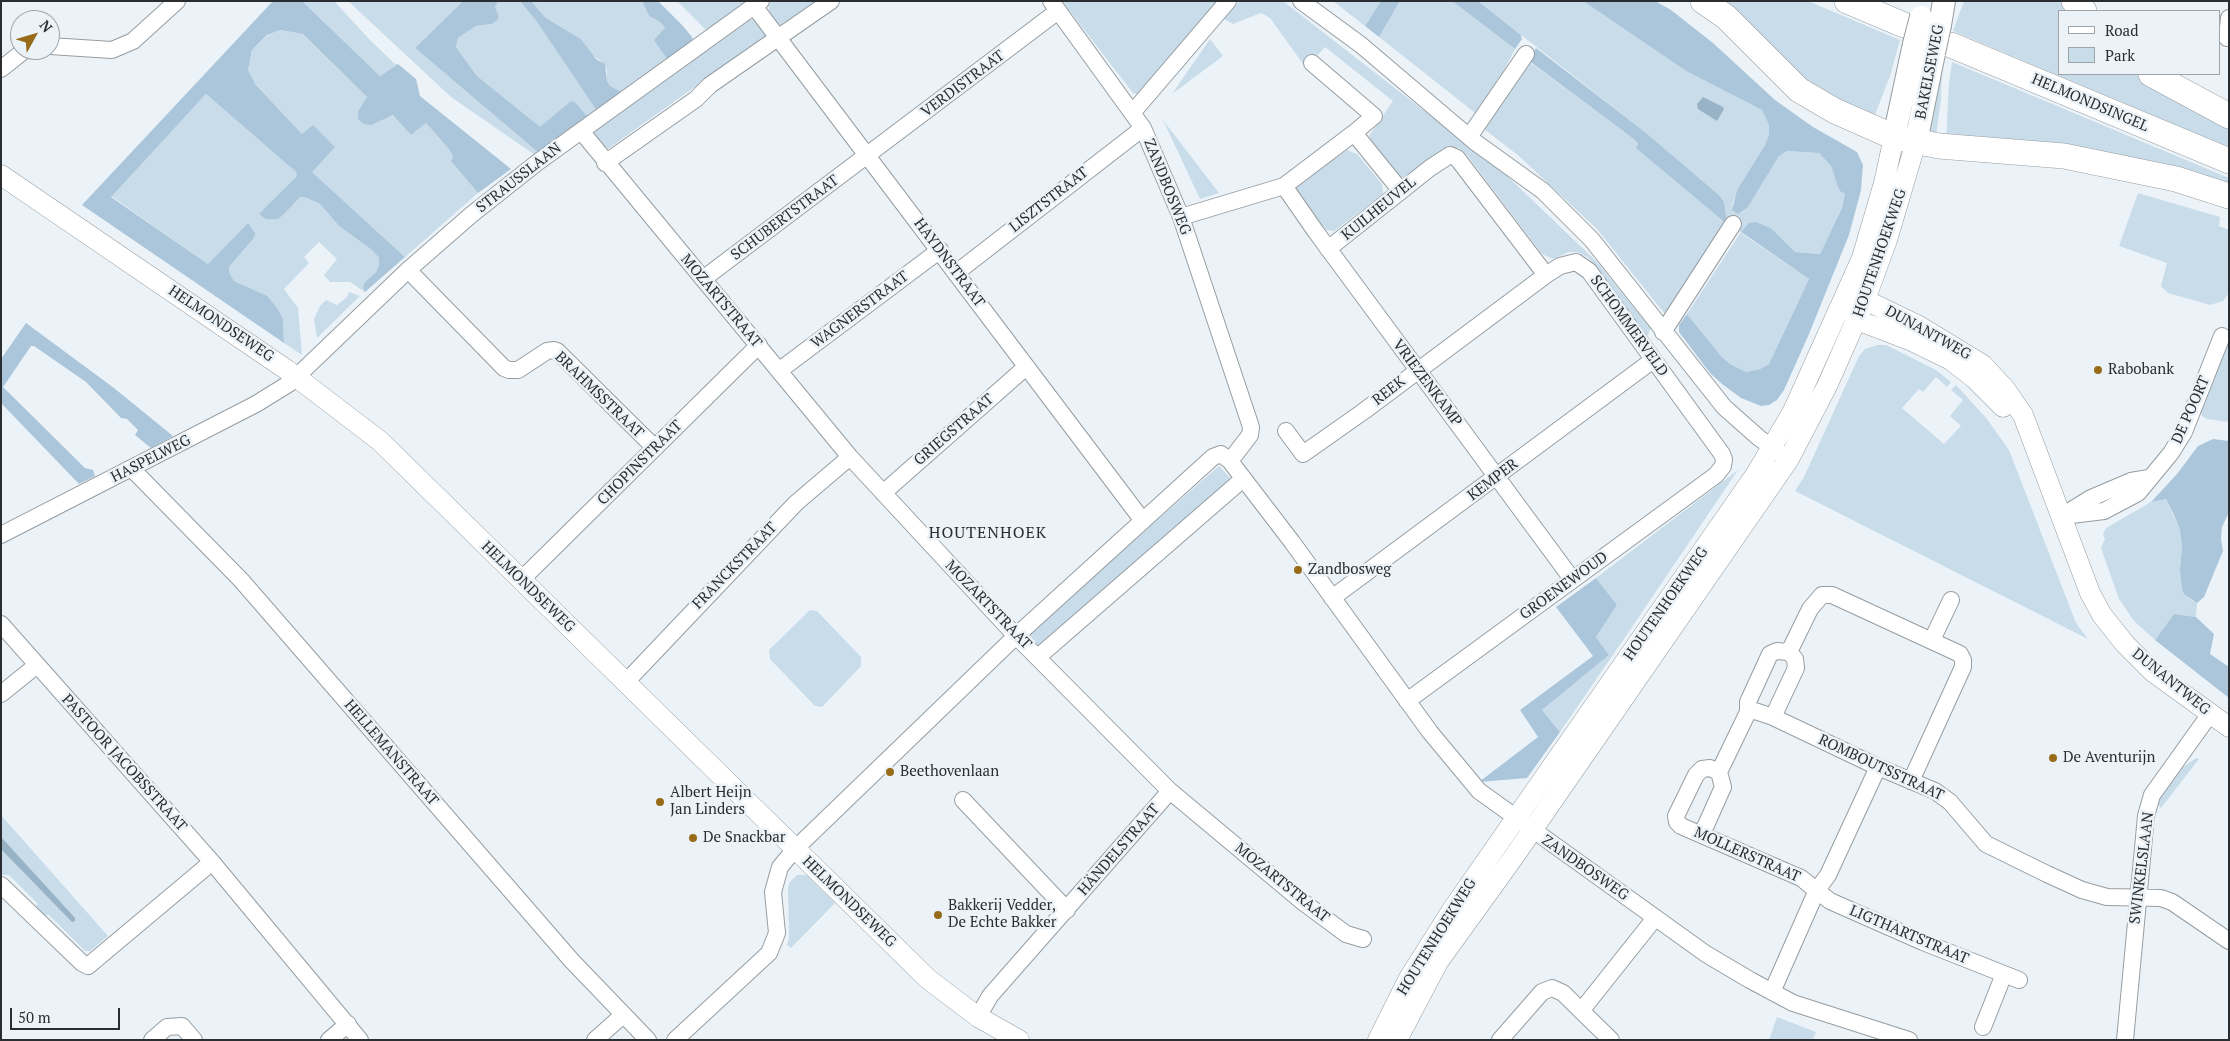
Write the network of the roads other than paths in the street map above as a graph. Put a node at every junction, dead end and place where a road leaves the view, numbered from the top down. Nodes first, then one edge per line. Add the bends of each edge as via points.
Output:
1 (177, 1) edge
2 (831, 1) edge
3 (1228, 1) edge
4 (1301, 1) edge
5 (1703, 1) edge
6 (1847, 1) edge
7 (1944, 1) edge
8 (2074, 1) edge
9 (757, 4) edge
10 (1055, 6) edge
11 (2083, 10) edge
12 (2229, 18) edge
13 (1927, 30) edge
14 (778, 38) junction
15 (2226, 38) dead end
16 (60, 47) edge
17 (1526, 54) dead end
18 (12, 60) edge
19 (1312, 63) dead end
20 (1, 69) edge
21 (2154, 75) edge
22 (1133, 112) junction
23 (2229, 116) edge
24 (1143, 128) junction
25 (581, 131) junction
26 (1354, 133) junction
27 (1469, 137) junction
28 (1905, 140) junction
29 (867, 156) junction
30 (2229, 161) edge
31 (605, 163) junction
32 (1, 175) edge
33 (1284, 186) junction
34 (1401, 191) junction
35 (2229, 196) edge
36 (1181, 217) junction
37 (1733, 224) dead end
38 (1328, 249) junction
39 (940, 250) junction
40 (408, 270) junction
41 (956, 273) junction
42 (1546, 275) junction
43 (703, 279) junction
44 (1866, 300) junction
45 (1842, 302) junction
46 (1857, 320) junction
47 (1663, 332) junction
48 (2222, 336) dead end
49 (759, 345) junction
50 (1653, 360) junction
51 (1026, 367) junction
52 (780, 370) junction
53 (1417, 370) junction
54 (296, 376) junction
55 (1286, 431) dead end
56 (2034, 442) junction
57 (1772, 447) junction
58 (655, 448) junction
59 (850, 457) junction
60 (1789, 459) junction
61 (1230, 461) junction
62 (132, 469) junction
63 (1721, 471) joint
64 (1496, 477) junction
65 (1243, 479) junction
66 (883, 493) junction
67 (2063, 516) junction
68 (1143, 521) junction
69 (1, 535) edge
70 (1572, 579) junction
71 (521, 580) junction
72 (1332, 598) junction
73 (1951, 600) dead end
74 (1, 624) edge
75 (1016, 636) junction
76 (1932, 640) junction
77 (1790, 652) junction
78 (1038, 657) junction
79 (36, 664) junction
80 (626, 682) junction
81 (1, 694) edge
82 (1407, 701) junction
83 (1748, 712) junction
84 (2210, 714) junction
85 (1773, 718) junction
86 (2229, 728) edge
87 (1878, 767) junction
88 (1720, 772) junction
89 (1911, 781) junction
90 (1170, 791) junction
91 (963, 800) dead end
92 (1516, 818) junction
93 (1532, 830) junction
94 (1702, 834) junction
95 (795, 849) junction
96 (212, 862) junction
97 (1, 885) edge
98 (1817, 890) junction
99 (2137, 899) junction
100 (1067, 910) junction
101 (1655, 918) junction
102 (1363, 940) dead end
103 (2229, 941) edge
104 (1772, 992) junction
105 (1580, 1011) junction
106 (623, 1015) junction
107 (978, 1017) junction
108 (348, 1024) junction
109 (1983, 1027) dead end
110 (152, 1040) edge
111 (194, 1040) edge
112 (329, 1040) edge
113 (360, 1040) edge
114 (595, 1040) edge
115 (648, 1040) edge
116 (675, 1040) edge
117 (1019, 1040) edge
118 (1378, 1040) edge
119 (1397, 1040) edge
120 (1500, 1040) edge
121 (1611, 1040) edge
122 (1909, 1040) edge
123 (2125, 1040) edge

1 - 16 street via 133,41 112,50
2 - 14 street
3 - 22 street
4 - 27 street, SCHOMMERVELD via 1361,45
5 - 28 main road via 1726,18 1799,90 1834,111
6 - 13 main road, HELMONDSINGEL
7 - 13 main road, BAKELSEWEG
8 - 11 main road
9 - 14 street, HAYDNSTRAAT
9 - 25 street, STRAUSSLAAN
10 - 22 street, ZANDBOSWEG
10 - 29 street, VERDISTRAAT
12 - 15 street
13 - 28 main road, BAKELSEWEG
13 - 30 main road, HELMONDSINGEL
14 - 29 street, HAYDNSTRAAT
14 - 31 street
17 - 27 street
18 - 20 street
19 - 26 street via 1374,116
21 - 23 main road
22 - 24 street, ZANDBOSWEG
24 - 36 street, ZANDBOSWEG
24 - 41 street, LISZTSTRAAT
25 - 31 street, MOZARTSTRAAT
25 - 40 street, STRAUSSLAAN via 471,215
26 - 33 street
26 - 34 street
27 - 47 street, SCHOMMERVELD via 1543,191 1592,240
28 - 35 main road via 1939,146 2064,156 2176,179
28 - 44 street, HOUTENHOEKWEG via 1887,240
28 - 45 street, HOUTENHOEKWEG
29 - 39 street, HAYDNSTRAAT
29 - 43 street, SCHUBERTSTRAAT
31 - 43 street, MOZARTSTRAAT
32 - 54 street, HELMONDSEWEG
33 - 36 street
33 - 38 street, VRIEZENKAMP
34 - 38 street, KUILHEUVEL
34 - 42 street, KUILHEUVEL via 1450,155 1457,158
36 - 61 street, ZANDBOSWEG via 1251,428 1250,435
37 - 47 street, SCHOMMERVELD
38 - 53 street, VRIEZENKAMP
39 - 41 street, HAYDNSTRAAT
39 - 52 street, WAGNERSTRAAT
40 - 54 street, STRAUSSLAAN
40 - 58 street, BRAHMSSTRAAT via 504,368 518,370 547,351 554,350
41 - 51 street, HAYDNSTRAAT
42 - 50 street, SCHOMMERVELD via 1560,266 1576,262 1590,271
42 - 53 street, REEK
43 - 49 street, MOZARTSTRAAT
44 - 45 street
44 - 46 street, HOUTENHOEKWEG
44 - 56 street, DUNANTWEG via 1919,326 1983,365 2023,415
45 - 46 street, DUNANTWEG
45 - 57 street, HOUTENHOEKWEG via 1793,411
46 - 56 street, DUNANTWEG via 1951,360 1996,398
46 - 60 street, HOUTENHOEKWEG
47 - 57 street, SCHOMMERVELD via 1724,406
48 - 67 street, DE POORT via 2184,432 2161,466 2149,478 2131,481 2091,498
49 - 52 street, MOZARTSTRAAT
49 - 58 street, CHOPINSTRAAT
50 - 63 street, SCHOMMERVELD via 1722,454
50 - 64 street, KEMPER
51 - 66 street, GRIEGSTRAAT
51 - 68 street, HAYDNSTRAAT
52 - 59 street, MOZARTSTRAAT
53 - 55 street, REEK via 1303,454
53 - 64 street, VRIEZENKAMP
54 - 62 street, HASPELWEG via 256,404
54 - 71 street, HELMONDSEWEG via 380,441
56 - 67 street, DUNANTWEG
57 - 60 street, SCHOMMERVELD
57 - 92 street, HOUTENHOEKWEG
58 - 71 street, CHOPINSTRAAT
59 - 66 street, MOZARTSTRAAT
59 - 80 street, FRANCKSTRAAT via 796,503
60 - 93 street, HOUTENHOEKWEG
61 - 65 street, ZANDBOSWEG
61 - 68 street via 1217,454
62 - 69 street, HASPELWEG
62 - 106 street, HELLEMANSTRAAT via 241,580 566,954
63 - 70 street, GROENEWOUD
64 - 70 street, VRIEZENKAMP
64 - 72 street, KEMPER
65 - 72 street, ZANDBOSWEG
65 - 78 street
66 - 75 street, MOZARTSTRAAT
67 - 84 street, DUNANTWEG via 2090,593 2113,630 2154,672
68 - 75 street
70 - 82 street, GROENEWOUD
71 - 80 street, HELMONDSEWEG
72 - 82 street, ZANDBOSWEG
73 - 76 street
74 - 79 street, PASTOOR JACOBSSTRAAT
75 - 78 street, MOZARTSTRAAT
75 - 95 street
76 - 77 street via 1832,595 1822,595 1810,609
76 - 89 street via 1960,654 1963,667
77 - 83 street via 1770,654 1748,702
77 - 85 street via 1796,668
78 - 90 street, MOZARTSTRAAT
79 - 81 street
79 - 96 street, PASTOOR JACOBSSTRAAT
80 - 95 street, HELMONDSEWEG
82 - 92 street, ZANDBOSWEG via 1479,791
83 - 85 street, ROMBOUTSSTRAAT via 1755,711
83 - 88 street
84 - 86 street, DUNANTWEG
84 - 99 street, SWINKELSLAAN via 2152,795 2146,816
85 - 87 street, ROMBOUTSSTRAAT
87 - 89 street, ROMBOUTSSTRAAT
87 - 98 street via 1828,875
88 - 94 street via 1723,787
88 - 94 street, MOLLERSTRAAT via 1702,769 1676,816 1681,826
89 - 99 street, ROMBOUTSSTRAAT via 1935,791 1950,802 1986,844 2082,890 2107,897
90 - 100 street, HÄNDELSTRAAT
90 - 102 street, MOZARTSTRAAT via 1303,902 1346,934
91 - 100 street, HÄNDELSTRAAT
92 - 93 street, ZANDBOSWEG
92 - 118 street, HOUTENHOEKWEG via 1409,978
93 - 101 street, ZANDBOSWEG
93 - 119 street, HOUTENHOEKWEG via 1438,962
94 - 98 street, MOLLERSTRAAT via 1802,878
95 - 107 street, HELMONDSEWEG via 928,979
95 - 116 street via 780,866 773,892 778,933 769,953
96 - 97 street via 88,966
96 - 108 street, PASTOOR JACOBSSTRAAT
98 - 104 street
98 - 109 street, LIGTHARTSTRAAT via 1830,901 2012,977
99 - 103 street, ROMBOUTSSTRAAT via 2161,898 2172,902
99 - 123 street, SWINKELSLAAN
100 - 107 street, HÄNDELSTRAAT via 990,996
101 - 104 street, ZANDBOSWEG via 1706,954
101 - 105 street
104 - 122 street, ZANDBOSWEG via 1793,1003
105 - 120 street via 1563,993 1552,988 1542,992
105 - 121 street
106 - 114 street
106 - 115 street, HELLEMANSTRAAT
107 - 117 street, HELMONDSEWEG
108 - 112 street
108 - 113 street, PASTOOR JACOBSSTRAAT
110 - 111 street via 167,1027 182,1026

